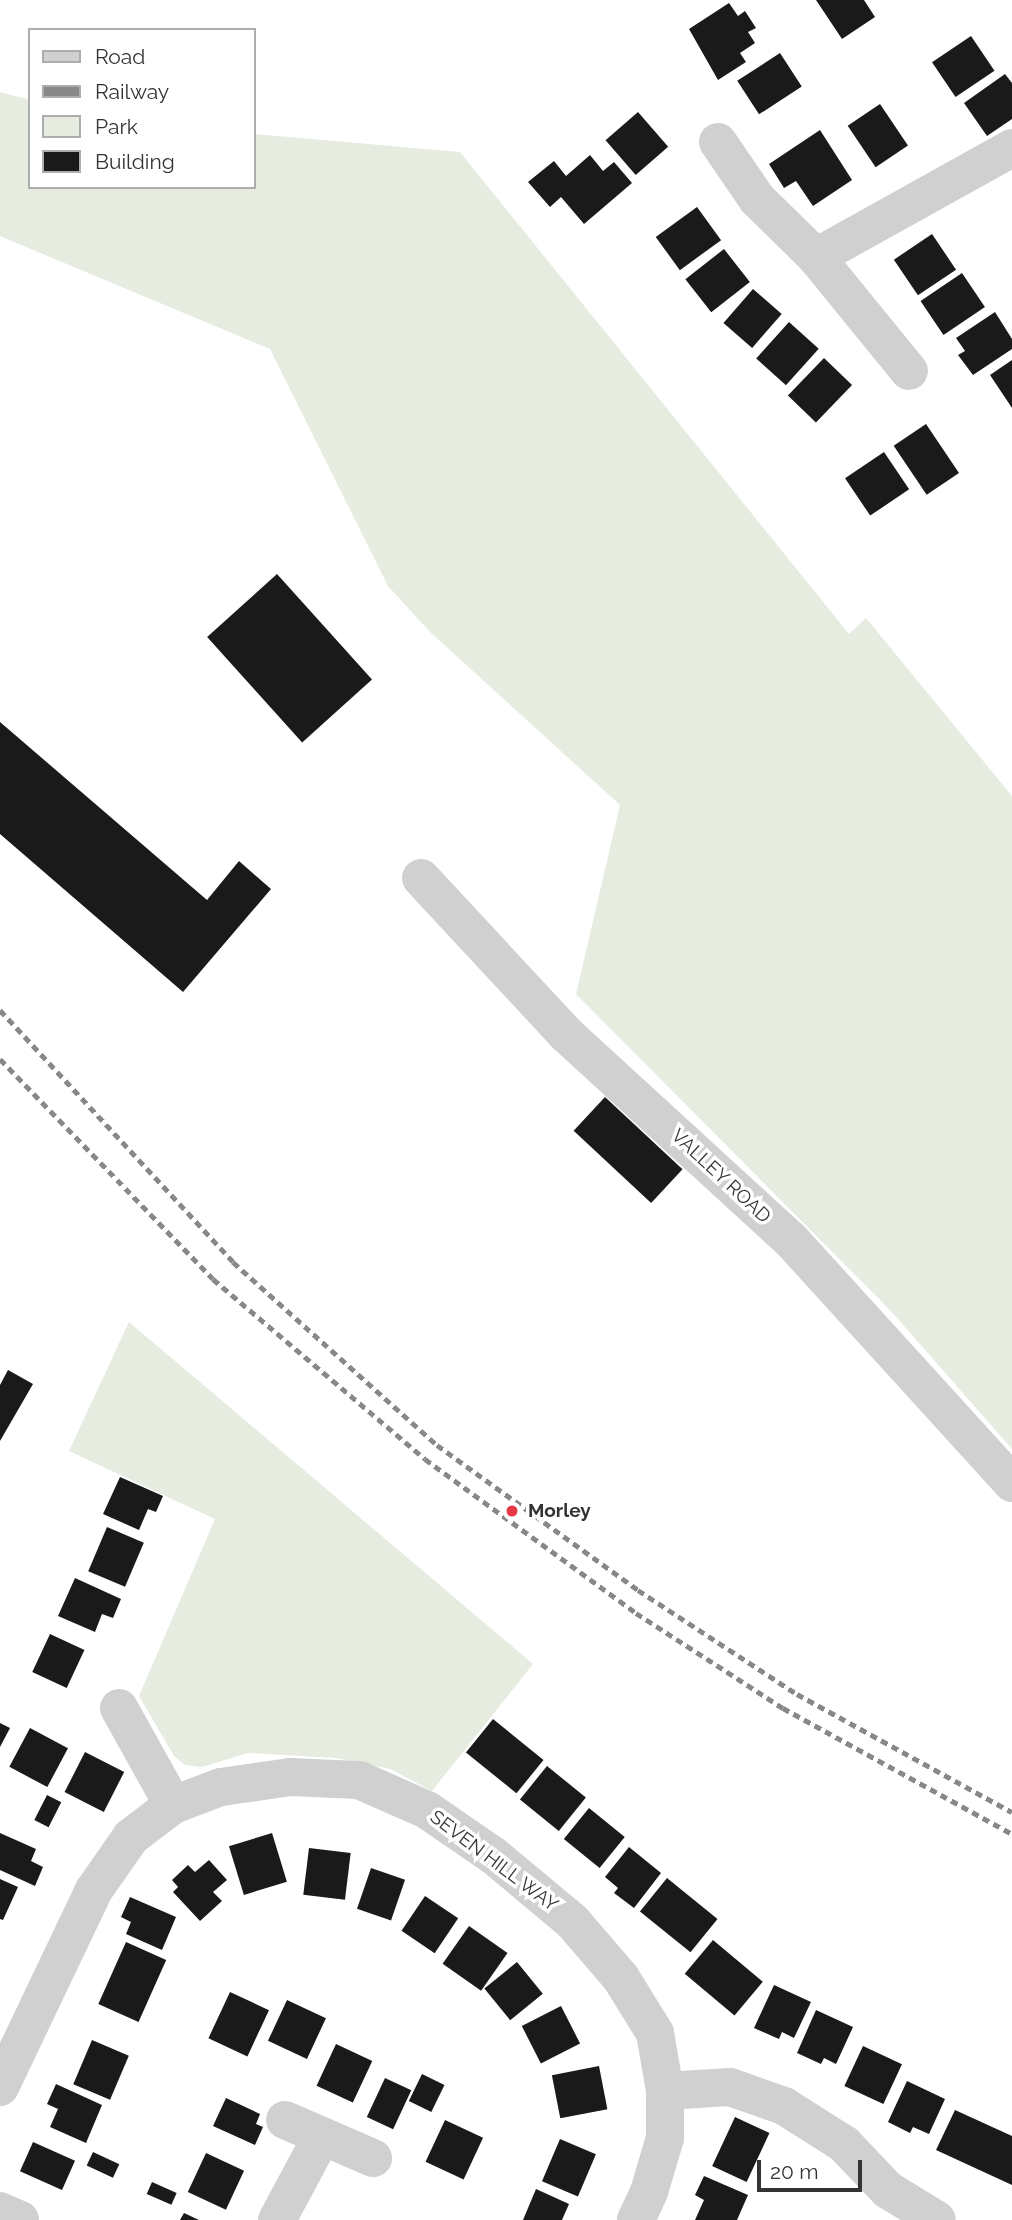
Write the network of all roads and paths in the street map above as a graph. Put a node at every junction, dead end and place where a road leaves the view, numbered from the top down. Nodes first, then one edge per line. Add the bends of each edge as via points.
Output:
1 (718, 142) dead end
2 (1012, 148) edge
3 (816, 257) junction
4 (909, 371) dead end
5 (421, 878) dead end
6 (1012, 1483) edge
7 (119, 1708) dead end
8 (173, 1805) junction
9 (0, 2087) edge
10 (665, 2091) junction
11 (285, 2120) dead end
12 (322, 2136) junction
13 (373, 2158) dead end
14 (0, 2211) edge
15 (20, 2220) edge
16 (277, 2220) edge
17 (636, 2220) edge
18 (937, 2220) edge

1 - 3 street via 757,199
2 - 3 street
3 - 4 street
5 - 6 street, VALLEY ROAD via 567,1035 790,1239
7 - 8 street
8 - 9 street, SEVEN HILL WAY via 131,1837 94,1890
8 - 10 street, SEVEN HILL WAY via 221,1787 290,1777 359,1780 427,1810 494,1856 572,1922 621,1978 655,2034
10 - 17 street, SEVEN HILL WAY via 665,2138
10 - 18 street via 730,2087 785,2106 844,2144 888,2190
11 - 12 street
12 - 13 street
12 - 16 street
14 - 15 street

